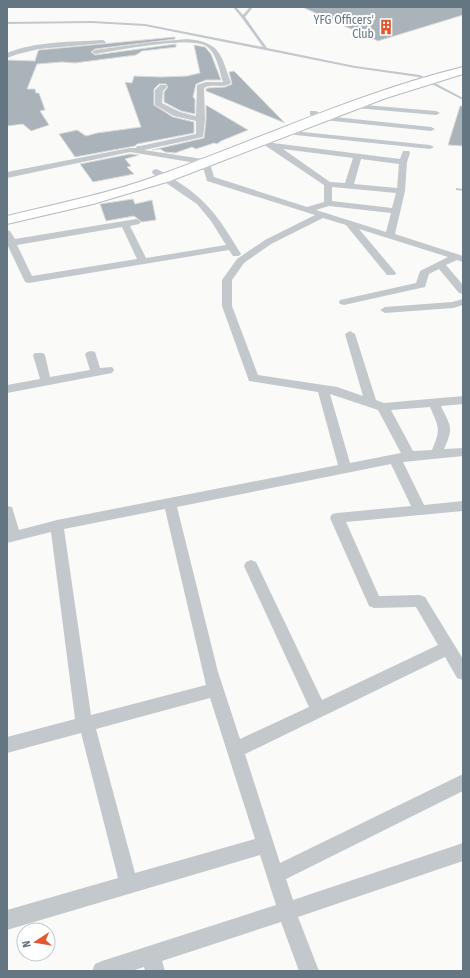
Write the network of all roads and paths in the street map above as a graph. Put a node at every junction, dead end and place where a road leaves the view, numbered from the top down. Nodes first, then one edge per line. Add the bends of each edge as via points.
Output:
1 (234, 7) edge
2 (252, 7) edge
3 (243, 17) junction
4 (7, 23) edge
5 (103, 42) dead end
6 (266, 49) junction
7 (95, 52) dead end
8 (7, 56) edge
9 (463, 63) edge
10 (463, 70) edge
11 (424, 78) junction
12 (163, 87) dead end
13 (463, 98) edge
14 (356, 106) junction
15 (436, 113) dead end
16 (318, 115) junction
17 (201, 120) junction
18 (431, 129) dead end
19 (367, 131) junction
20 (286, 132) junction
21 (267, 142) junction
22 (409, 145) junction
23 (430, 147) dead end
24 (130, 150) junction
25 (358, 155) junction
26 (189, 159) junction
27 (206, 162) junction
28 (403, 162) junction
29 (7, 175) edge
30 (161, 175) junction
31 (328, 184) junction
32 (349, 186) junction
33 (456, 189) dead end
34 (463, 190) edge
35 (401, 191) junction
36 (328, 203) junction
37 (306, 210) junction
38 (7, 211) edge
39 (396, 211) junction
40 (322, 215) junction
41 (7, 220) edge
42 (136, 222) dead end
43 (349, 223) junction
44 (125, 224) junction
45 (7, 233) edge
46 (390, 236) junction
47 (11, 243) junction
48 (232, 247) junction
49 (460, 258) edge
50 (240, 260) junction
51 (143, 261) junction
52 (440, 264) junction
53 (391, 273) dead end
54 (463, 291) edge
55 (344, 302) dead end
56 (463, 302) edge
57 (385, 310) dead end
58 (350, 334) dead end
59 (91, 354) dead end
60 (39, 355) dead end
61 (108, 370) dead end
62 (96, 372) junction
63 (46, 382) junction
64 (7, 389) edge
65 (323, 389) junction
66 (463, 400) edge
67 (434, 403) junction
68 (377, 405) junction
69 (463, 452) edge
70 (436, 454) junction
71 (409, 456) junction
72 (394, 459) junction
73 (345, 468) junction
74 (170, 503) junction
75 (463, 506) edge
76 (419, 509) junction
77 (7, 511) edge
78 (57, 525) junction
79 (10, 537) edge
80 (251, 566) dead end
81 (448, 648) junction
82 (463, 673) edge
83 (215, 690) junction
84 (319, 710) junction
85 (85, 724) junction
86 (7, 745) edge
87 (235, 750) junction
88 (463, 782) edge
89 (265, 845) junction
90 (463, 852) edge
91 (275, 875) junction
92 (129, 885) junction
93 (287, 911) junction
94 (7, 920) edge
95 (153, 963) edge
96 (102, 971) edge
97 (309, 971) edge

1 - 3 lane
2 - 3 lane
3 - 6 lane
4 - 6 lane via 92,22 145,25
5 - 8 street via 25,50
6 - 11 lane
7 - 17 street via 155,42 195,42 208,45 219,58 227,83 201,85
9 - 11 highway
10 - 11 highway
11 - 13 lane
11 - 14 highway
11 - 16 highway
12 - 17 street via 159,90 160,105 177,114
14 - 15 street
14 - 16 highway
16 - 19 street
16 - 20 highway
16 - 26 highway
17 - 24 street via 201,132 197,136
18 - 19 street
19 - 20 street
19 - 22 street
20 - 21 highway
21 - 25 street
21 - 27 highway
21 - 31 street
22 - 23 street
22 - 28 street
24 - 26 street
24 - 29 street
25 - 28 street
25 - 32 street
26 - 27 street
26 - 30 highway
27 - 30 highway
27 - 37 street via 210,179
28 - 35 street
30 - 38 highway
30 - 41 highway via 88,200
30 - 48 street via 200,203
31 - 32 street
31 - 36 street
32 - 35 street
33 - 34 lane
35 - 39 street
36 - 37 street
36 - 39 street
37 - 40 street
39 - 46 street
40 - 43 street
40 - 50 street via 268,242
42 - 44 street
43 - 46 street
43 - 53 street
44 - 47 street
44 - 51 street
45 - 47 street
46 - 49 street
47 - 51 street via 29,280
48 - 50 street
48 - 51 street
49 - 52 street
50 - 65 street via 227,280 227,306 253,378
52 - 54 street
52 - 55 street via 424,273 421,285
56 - 57 street
58 - 68 street
59 - 62 street
60 - 63 street
61 - 62 street
62 - 63 street
63 - 64 street
65 - 68 street via 337,391
65 - 73 street
66 - 67 street
67 - 68 street
67 - 70 street via 445,428
68 - 71 street
69 - 70 street
70 - 71 street
71 - 72 street
72 - 73 street
72 - 76 street
73 - 74 street
74 - 78 street
74 - 83 street
75 - 76 street
76 - 81 street via 337,518 374,602 420,601
77 - 79 street
78 - 79 street
78 - 85 street
80 - 84 street
81 - 82 street
81 - 84 street
83 - 85 street
83 - 87 street
84 - 87 street
85 - 86 street
85 - 92 street
87 - 89 street
88 - 91 street
89 - 91 street
89 - 92 street
90 - 93 street
91 - 93 street
92 - 94 street
93 - 95 street
93 - 97 street
95 - 96 street

